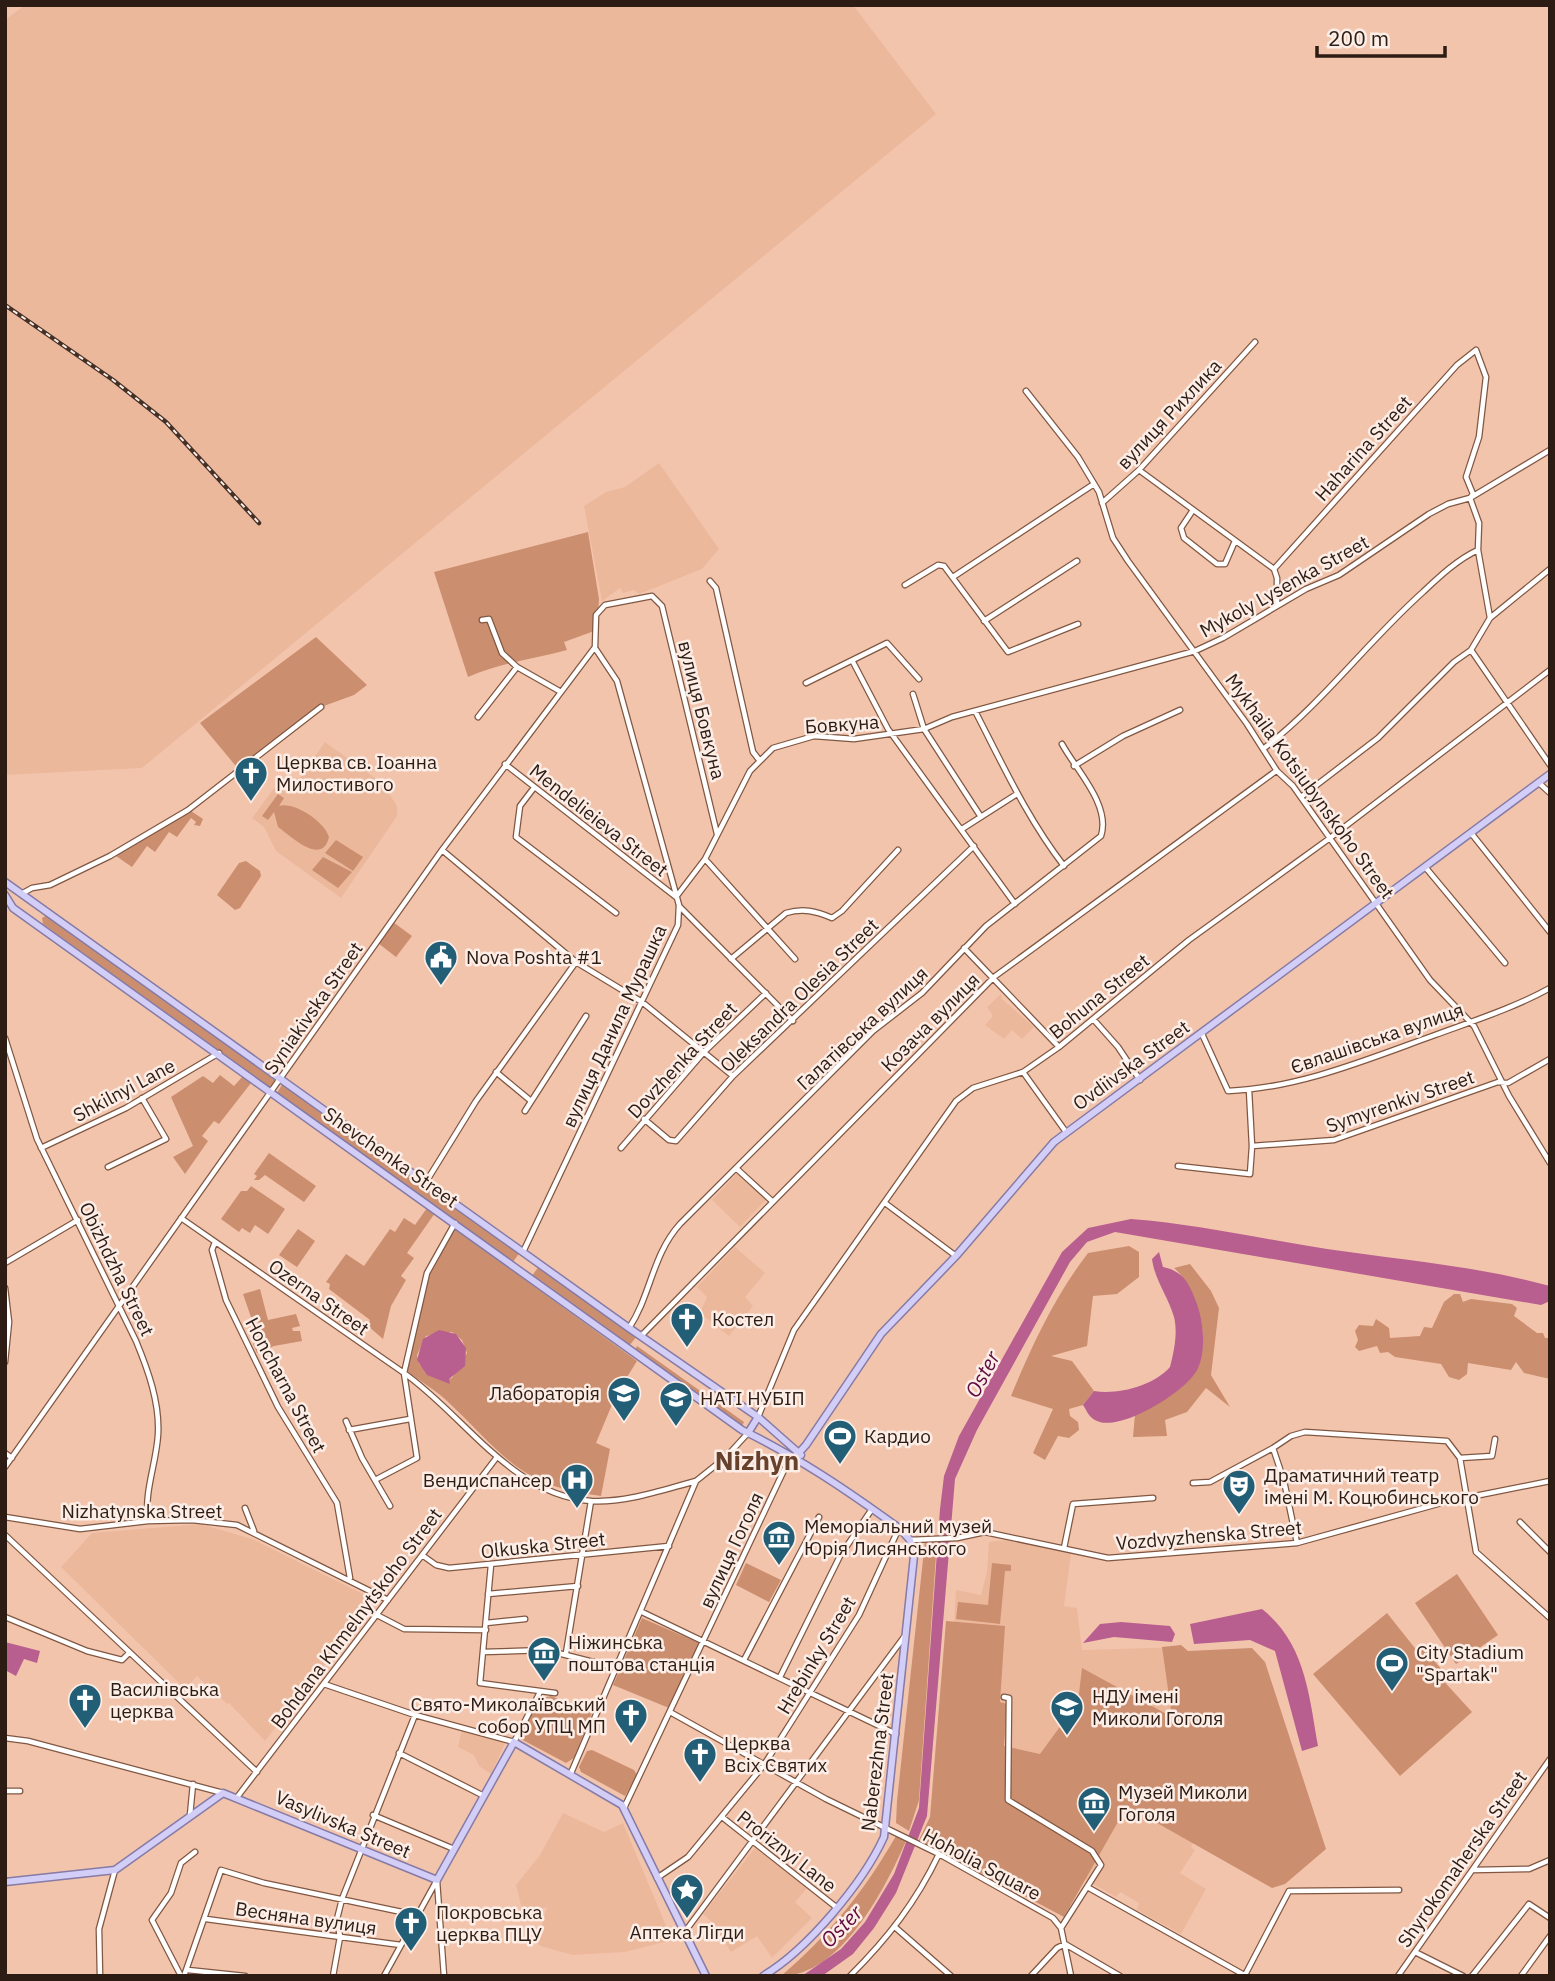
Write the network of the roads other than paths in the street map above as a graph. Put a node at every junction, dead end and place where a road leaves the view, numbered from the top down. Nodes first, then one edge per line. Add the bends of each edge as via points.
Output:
1 (1255, 342) dead end
2 (1026, 391) dead end
3 (1550, 450) edge
4 (1139, 470) junction
5 (1094, 484) junction
6 (1470, 498) junction
7 (1102, 503) junction
8 (1193, 510) junction
9 (1235, 541) junction
10 (1478, 550) junction
11 (1077, 561) dead end
12 (1274, 569) junction
13 (1550, 569) edge
14 (953, 577) junction
15 (710, 581) dead end
16 (905, 585) dead end
17 (1277, 606) junction
18 (1490, 618) junction
19 (482, 620) dead end
20 (984, 621) junction
21 (1078, 624) dead end
22 (595, 647) junction
23 (1471, 650) junction
24 (1195, 651) junction
25 (853, 662) junction
26 (517, 667) junction
27 (1550, 670) edge
28 (919, 679) dead end
29 (806, 683) dead end
30 (561, 692) junction
31 (913, 694) dead end
32 (1507, 703) junction
33 (321, 707) dead end
34 (1180, 710) dead end
35 (975, 712) junction
36 (478, 717) dead end
37 (924, 729) junction
38 (892, 734) junction
39 (1062, 744) dead end
40 (1263, 749) junction
41 (760, 761) junction
42 (505, 764) junction
43 (1550, 765) edge
44 (1074, 766) junction
45 (1277, 771) junction
46 (1550, 774) edge
47 (1539, 783) junction
48 (533, 789) junction
49 (1550, 793) edge
50 (1017, 794) junction
51 (1301, 797) junction
52 (981, 817) junction
53 (962, 829) junction
54 (718, 834) junction
55 (1471, 834) junction
56 (1331, 838) junction
57 (974, 846) junction
58 (442, 850) junction
59 (898, 850) dead end
60 (705, 859) junction
61 (1064, 866) junction
62 (1426, 867) junction
63 (5, 882) edge
64 (24, 894) junction
65 (676, 897) junction
66 (1378, 903) junction
67 (10, 904) edge
68 (1015, 904) junction
69 (679, 905) junction
70 (5, 911) edge
71 (616, 913) dead end
72 (767, 927) junction
73 (1550, 932) edge
74 (964, 948) junction
75 (731, 959) junction
76 (795, 959) dead end
77 (576, 962) junction
78 (1505, 963) dead end
79 (993, 977) junction
80 (1550, 988) edge
81 (766, 993) junction
82 (642, 1002) junction
83 (586, 1016) dead end
84 (1094, 1020) junction
85 (793, 1021) junction
86 (1469, 1023) junction
87 (1202, 1034) junction
88 (5, 1038) edge
89 (1059, 1046) junction
90 (704, 1052) junction
91 (219, 1053) junction
92 (1550, 1059) edge
93 (496, 1072) junction
94 (1023, 1072) junction
95 (733, 1076) junction
96 (281, 1078) junction
97 (1140, 1080) junction
98 (1503, 1083) junction
99 (1249, 1090) junction
100 (272, 1091) junction
101 (142, 1098) junction
102 (531, 1101) junction
103 (526, 1111) dead end
104 (644, 1119) junction
105 (1066, 1132) junction
106 (1252, 1146) junction
107 (41, 1148) junction
108 (621, 1148) dead end
109 (1550, 1163) edge
110 (1178, 1166) dead end
111 (108, 1167) dead end
112 (737, 1169) junction
113 (426, 1182) junction
114 (773, 1202) junction
115 (884, 1203) junction
116 (181, 1218) junction
117 (78, 1220) junction
118 (455, 1222) junction
119 (215, 1242) junction
120 (523, 1252) junction
121 (956, 1256) junction
122 (5, 1264) edge
123 (514, 1265) junction
124 (5, 1288) edge
125 (119, 1306) junction
126 (629, 1328) junction
127 (641, 1336) junction
128 (631, 1350) junction
129 (5, 1362) edge
130 (404, 1373) junction
131 (758, 1417) junction
132 (410, 1419) junction
133 (346, 1421) dead end
134 (349, 1430) junction
135 (748, 1433) junction
136 (1495, 1439) dead end
137 (1273, 1448) junction
138 (799, 1452) junction
139 (5, 1453) edge
140 (497, 1457) junction
141 (12, 1458) junction
142 (794, 1458) junction
143 (1460, 1458) junction
144 (803, 1460) junction
145 (5, 1467) edge
146 (375, 1480) junction
147 (1550, 1480) edge
148 (696, 1481) junction
149 (1193, 1483) dead end
150 (1466, 1497) junction
151 (1153, 1498) dead end
152 (591, 1501) junction
153 (390, 1506) dead end
154 (245, 1508) dead end
155 (872, 1509) junction
156 (5, 1517) edge
157 (819, 1517) dead end
158 (148, 1521) junction
159 (1520, 1522) dead end
160 (901, 1530) junction
161 (254, 1532) junction
162 (5, 1535) edge
163 (909, 1540) junction
164 (1297, 1543) junction
165 (670, 1546) junction
166 (1064, 1548) junction
167 (1550, 1552) edge
168 (422, 1555) junction
169 (582, 1555) junction
170 (491, 1565) junction
171 (350, 1579) junction
172 (578, 1586) junction
173 (488, 1594) junction
174 (388, 1600) junction
175 (642, 1612) junction
176 (377, 1615) junction
177 (5, 1617) edge
178 (1550, 1618) edge
179 (525, 1619) dead end
180 (486, 1623) junction
181 (485, 1630) junction
182 (907, 1633) junction
183 (704, 1641) junction
184 (483, 1652) junction
185 (129, 1653) junction
186 (566, 1653) junction
187 (744, 1660) junction
188 (617, 1668) junction
189 (779, 1677) junction
190 (324, 1684) junction
191 (811, 1692) junction
192 (555, 1693) dead end
193 (539, 1694) junction
194 (1004, 1697) dead end
195 (670, 1712) junction
196 (850, 1712) junction
197 (415, 1715) junction
198 (896, 1734) junction
199 (5, 1738) edge
200 (514, 1742) junction
201 (399, 1753) junction
202 (1550, 1759) edge
203 (764, 1765) junction
204 (257, 1772) junction
205 (571, 1773) junction
206 (797, 1783) junction
207 (193, 1784) junction
208 (5, 1791) edge
209 (20, 1791) dead end
210 (223, 1793) junction
211 (238, 1796) junction
212 (484, 1796) junction
213 (624, 1808) junction
214 (190, 1815) junction
215 (373, 1815) junction
216 (722, 1817) junction
217 (886, 1829) junction
218 (753, 1842) junction
219 (360, 1849) junction
220 (455, 1849) junction
221 (195, 1852) dead end
222 (939, 1854) junction
223 (1550, 1860) edge
224 (116, 1870) junction
225 (1473, 1870) junction
226 (657, 1878) junction
227 (437, 1880) junction
228 (5, 1882) edge
229 (1089, 1888) junction
230 (1399, 1890) dead end
231 (342, 1899) junction
232 (836, 1907) junction
233 (416, 1915) junction
234 (1550, 1918) edge
235 (206, 1919) junction
236 (896, 1928) junction
237 (1061, 1928) junction
238 (684, 1933) junction
239 (1550, 1936) edge
240 (340, 1937) junction
241 (1065, 1944) junction
242 (401, 1945) junction
243 (1415, 1952) junction
244 (188, 1970) junction
245 (1246, 1975) edge
246 (100, 1976) edge
247 (182, 1976) edge
248 (245, 1976) edge
249 (333, 1976) edge
250 (384, 1976) edge
251 (444, 1976) edge
252 (705, 1976) edge
253 (763, 1976) edge
254 (850, 1976) edge
255 (951, 1976) edge
256 (1031, 1976) edge
257 (1071, 1976) edge
258 (1120, 1976) edge
259 (1398, 1976) edge
260 (1463, 1976) edge
261 (1472, 1976) edge
262 (1521, 1976) edge

1 - 4 street, вулиця Рихлика
2 - 5 street, Mykhaila Kotsiubynskoho Street
3 - 6 street, Mykoly Lysenka Street
4 - 7 street, вулиця Рихлика
4 - 8 street
5 - 7 street, Mykhaila Kotsiubynskoho Street
5 - 14 street
6 - 10 street via 1479,523
6 - 12 street, Haharina Street via 1474,494 1466,477 1479,437 1486,377 1476,350 1457,365
6 - 17 street, Mykoly Lysenka Street via 1448,504 1339,575
7 - 24 street, Mykhaila Kotsiubynskoho Street via 1113,538
8 - 9 street
8 - 9 street via 1181,528 1184,537 1217,564 1225,564
9 - 12 street
10 - 18 street
10 - 40 street via 1406,607 1307,714
11 - 20 street
12 - 17 street
13 - 18 street
14 - 16 street via 938,565
14 - 20 street
15 - 41 street via 716,588 753,752
17 - 24 street, Mykoly Lysenka Street
18 - 23 street
19 - 26 street via 489,620 502,653
20 - 21 street via 1007,652
22 - 30 street, Syniakivska Street
22 - 54 street, вулиця Бовкуна via 596,615 605,605 652,596 662,606
22 - 65 street, вулиця Данила Мурашка via 617,681
23 - 32 street
23 - 51 street via 1378,738
24 - 35 street, Mykoly Lysenka Street
24 - 40 street, Mykhaila Kotsiubynskoho Street
25 - 28 street via 887,643
25 - 29 street
25 - 38 street
26 - 30 street
26 - 36 street
27 - 32 street, Bohuna Street
30 - 42 street, Syniakivska Street
31 - 37 street
32 - 43 street
32 - 56 street, Bohuna Street
33 - 64 street via 188,810 110,856
34 - 44 street via 1122,736
35 - 37 street, Mykoly Lysenka Street
35 - 50 street
37 - 38 street, Mykoly Lysenka Street
37 - 52 street
38 - 41 street, Бовкуна via 854,739 814,736 773,748
38 - 53 street
39 - 44 street, Галатівська вулиця
40 - 45 street, Mykhaila Kotsiubynskoho Street
41 - 54 street, Бовкуна via 750,771
42 - 48 street, Mendelieieva Street
42 - 58 street, Syniakivska Street
44 - 61 street, Галатівська вулиця via 1100,807 1103,828 1101,836
45 - 51 street, Mykhaila Kotsiubynskoho Street
45 - 79 street, Козача вулиця
46 - 47 main road, Ovdiivska Street
47 - 49 street
47 - 55 main road, Ovdiivska Street
48 - 65 street, Mendelieieva Street
48 - 71 street via 520,806 516,837
50 - 52 street
50 - 61 street
51 - 56 street, Mykhaila Kotsiubynskoho Street
52 - 53 street
53 - 57 street
54 - 60 street, Бовкуна
55 - 62 main road, Ovdiivska Street
55 - 73 street
56 - 66 street, Mykhaila Kotsiubynskoho Street
56 - 84 street, Bohuna Street via 1189,940
57 - 68 street
57 - 85 street, Oleksandra Olesia Street
58 - 77 street
58 - 96 street, Syniakivska Street
59 - 72 street via 832,918 797,910
60 - 65 street, Бовкуна
60 - 72 street
61 - 68 street, Галатівська вулиця
62 - 66 main road, Ovdiivska Street
62 - 78 street
63 - 64 main road, Shevchenka Street
64 - 67 main road via 11,894
64 - 67 main road via 25,906
64 - 96 main road, Shevchenka Street
65 - 69 street, вулиця Данила Мурашка
66 - 86 street, Mykhaila Kotsiubynskoho Street via 1430,980
66 - 87 main road, Ovdiivska Street
67 - 70 street
67 - 91 main road, Shevchenka Street
68 - 74 street, Галатівська вулиця
69 - 75 street
69 - 82 street, вулиця Данила Мурашка via 678,925
72 - 75 street
72 - 76 street
74 - 79 street
74 - 112 street, Галатівська вулиця via 922,993 873,1031
75 - 81 street
77 - 82 street
77 - 93 street
79 - 89 street
79 - 114 street, Козача вулиця
80 - 86 street, Євлашівська вулиця
81 - 85 street
81 - 90 street, Dovzhenka Street
82 - 90 street
82 - 120 street, вулиця Данила Мурашка
83 - 102 street
84 - 89 street, Bohuna Street
84 - 97 street
85 - 95 street, Oleksandra Olesia Street
86 - 98 street, Mykhaila Kotsiubynskoho Street
86 - 99 street, Євлашівська вулиця via 1345,1068
87 - 97 main road, Ovdiivska Street
87 - 99 street via 1228,1091
88 - 107 street, Obizhdzha Street
89 - 94 street, Bohuna Street
90 - 95 street
90 - 104 street, Dovzhenka Street
91 - 100 main road, Shevchenka Street
91 - 101 street, Shkilnyi Lane
92 - 98 street, Symyrenkiv Street
93 - 102 street
93 - 113 street
94 - 105 street
94 - 115 street, Bohuna Street via 973,1088 956,1101
95 - 104 street, Oleksandra Olesia Street via 676,1141
96 - 100 street, Syniakivska Street
96 - 113 main road, Shevchenka Street
97 - 105 main road, Ovdiivska Street
98 - 106 street, Symyrenkiv Street via 1334,1140
98 - 109 street, Mykhaila Kotsiubynskoho Street
99 - 106 street
100 - 116 street, Syniakivska Street
100 - 118 main road, Shevchenka Street
101 - 107 street, Shkilnyi Lane
101 - 111 street via 166,1139
102 - 103 street
104 - 108 street, Dovzhenka Street
105 - 121 main road, Ovdiivska Street via 1040,1156
106 - 110 street via 1250,1174
107 - 117 street, Obizhdzha Street
112 - 114 street
112 - 126 street, Галатівська вулиця via 666,1240
113 - 120 main road, Shevchenka Street
114 - 127 street, Козача вулиця
115 - 121 street
115 - 131 street, Bohuna Street via 793,1330
116 - 119 street, Ozerna Street
116 - 125 street, Syniakivska Street
117 - 122 street
117 - 125 street, Obizhdzha Street
118 - 123 main road, Shevchenka Street
118 - 130 street via 427,1273
119 - 130 street, Ozerna Street
119 - 171 street, Honcharna Street via 212,1250 230,1308 286,1423 340,1509
120 - 123 main road
120 - 126 main road, Shevchenka Street
121 - 138 main road, Ovdiivska Street via 874,1342
123 - 128 main road, Shevchenka Street
124 - 129 street via 9,1322
125 - 141 street, Syniakivska Street
125 - 158 street, Obizhdzha Street via 153,1392 158,1432 147,1491
126 - 127 main road, Shevchenka Street
127 - 128 main road
127 - 131 main road, Shevchenka Street
128 - 135 main road, Shevchenka Street
130 - 132 street
130 - 140 street, Ozerna Street
131 - 135 main road
131 - 138 main road, Shevchenka Street
132 - 134 street
132 - 146 street via 417,1458
133 - 134 street
134 - 146 street
135 - 142 main road, Shevchenka Street
135 - 148 street
136 - 143 street via 1492,1456
137 - 143 street via 1305,1432 1404,1436 1447,1441
137 - 149 street via 1210,1482
137 - 164 street
138 - 142 main road, Ovdiivska Street
138 - 144 main road
139 - 141 street
140 - 152 street, Ozerna Street via 547,1490
140 - 168 street, Bohdana Khmelnytskoho Street
141 - 145 street, Syniakivska Street
142 - 144 main road, Shevchenka Street
142 - 183 street, вулиця Гоголя via 786,1466
143 - 150 street
144 - 155 main road
146 - 153 street
147 - 150 street, Vozdvyzhenska Street
148 - 152 street, Ozerna Street via 642,1496
148 - 165 street
150 - 164 street, Vozdvyzhenska Street
150 - 178 street via 1475,1552
151 - 166 street via 1073,1504
152 - 169 street
154 - 161 street
155 - 160 main road
155 - 189 street via 840,1556
156 - 158 street, Nizhatynska Street via 80,1529
157 - 187 street
158 - 161 street, Nizhatynska Street via 215,1522
159 - 167 street
160 - 163 main road
160 - 191 street, Hrebinky Street via 859,1615
161 - 171 street, Nizhatynska Street
162 - 185 street
163 - 166 street, Vozdvyzhenska Street via 990,1532
163 - 182 main road, Naberezhna Street via 914,1556
164 - 166 street, Vozdvyzhenska Street via 1108,1558
165 - 169 street, Olkuska Street
165 - 175 street
168 - 170 street, Olkuska Street via 443,1568
168 - 174 street, Bohdana Khmelnytskoho Street
169 - 170 street, Olkuska Street
169 - 172 street
170 - 173 street
171 - 174 street, Nizhatynska Street
172 - 173 street
172 - 186 street
173 - 180 street
174 - 176 street, Bohdana Khmelnytskoho Street
175 - 183 street
175 - 188 street
176 - 181 street via 404,1629
176 - 190 street, Bohdana Khmelnytskoho Street
177 - 185 street via 87,1651 122,1660
179 - 180 street
180 - 181 street
181 - 184 street
182 - 196 street
182 - 198 main road, Naberezhna Street
183 - 187 street
183 - 195 street, вулиця Гоголя
184 - 186 street
184 - 193 street via 480,1683
185 - 204 street
186 - 188 street
187 - 189 street
188 - 205 street
189 - 191 street
190 - 197 street
190 - 204 street, Bohdana Khmelnytskoho Street
191 - 196 street
191 - 203 street, Hrebinky Street
192 - 193 street
193 - 200 street
194 - 229 street via 1009,1698 1008,1800 1092,1851 1101,1865
195 - 203 street, Hoholia Square
195 - 213 street, вулиця Гоголя
196 - 198 street
196 - 206 street
197 - 200 street
197 - 201 street
198 - 217 main road, Naberezhna Street
199 - 207 street
200 - 205 main road
200 - 212 main road
201 - 212 street
201 - 215 street
202 - 225 street, Shyrokomaherska Street
203 - 206 street, Hoholia Square
203 - 216 street, Hrebinky Street
204 - 211 street, Bohdana Khmelnytskoho Street
205 - 213 main road
206 - 217 street, Hoholia Square
206 - 218 street
207 - 210 street
207 - 214 street
208 - 209 street
210 - 211 main road, Vasylivska Street
210 - 214 main road
211 - 219 main road, Vasylivska Street
212 - 220 main road
213 - 226 main road
214 - 224 main road
215 - 219 street
215 - 220 street
216 - 218 street, Proriznyi Lane
216 - 226 street, Hrebinky Street via 688,1857
217 - 222 street, Hoholia Square
217 - 232 main road, Naberezhna Street via 872,1859
218 - 232 street, Proriznyi Lane
218 - 238 street
219 - 227 main road, Vasylivska Street
219 - 231 street
220 - 227 main road
221 - 247 street via 181,1863 171,1894 152,1920
222 - 236 street
222 - 237 street, Hoholia Square via 1048,1915
223 - 225 street via 1529,1869
224 - 228 main road
224 - 246 street via 99,1929
225 - 243 street, Shyrokomaherska Street
226 - 238 main road
227 - 233 street
227 - 251 street
229 - 237 street
229 - 245 street
230 - 245 street via 1289,1891
231 - 233 street
231 - 235 street via 221,1870
231 - 240 street via 337,1919
232 - 253 main road, Naberezhna Street
233 - 242 street
234 - 261 street via 1529,1904
235 - 240 street, Весняна вулиця
235 - 244 street
236 - 254 street
236 - 255 street
237 - 241 street
238 - 252 main road
239 - 262 street
240 - 242 street, Весняна вулиця
240 - 249 street
241 - 256 street
241 - 257 street
241 - 258 street
242 - 250 street
243 - 259 street, Shyrokomaherska Street
243 - 260 street
244 - 247 street
244 - 248 street

